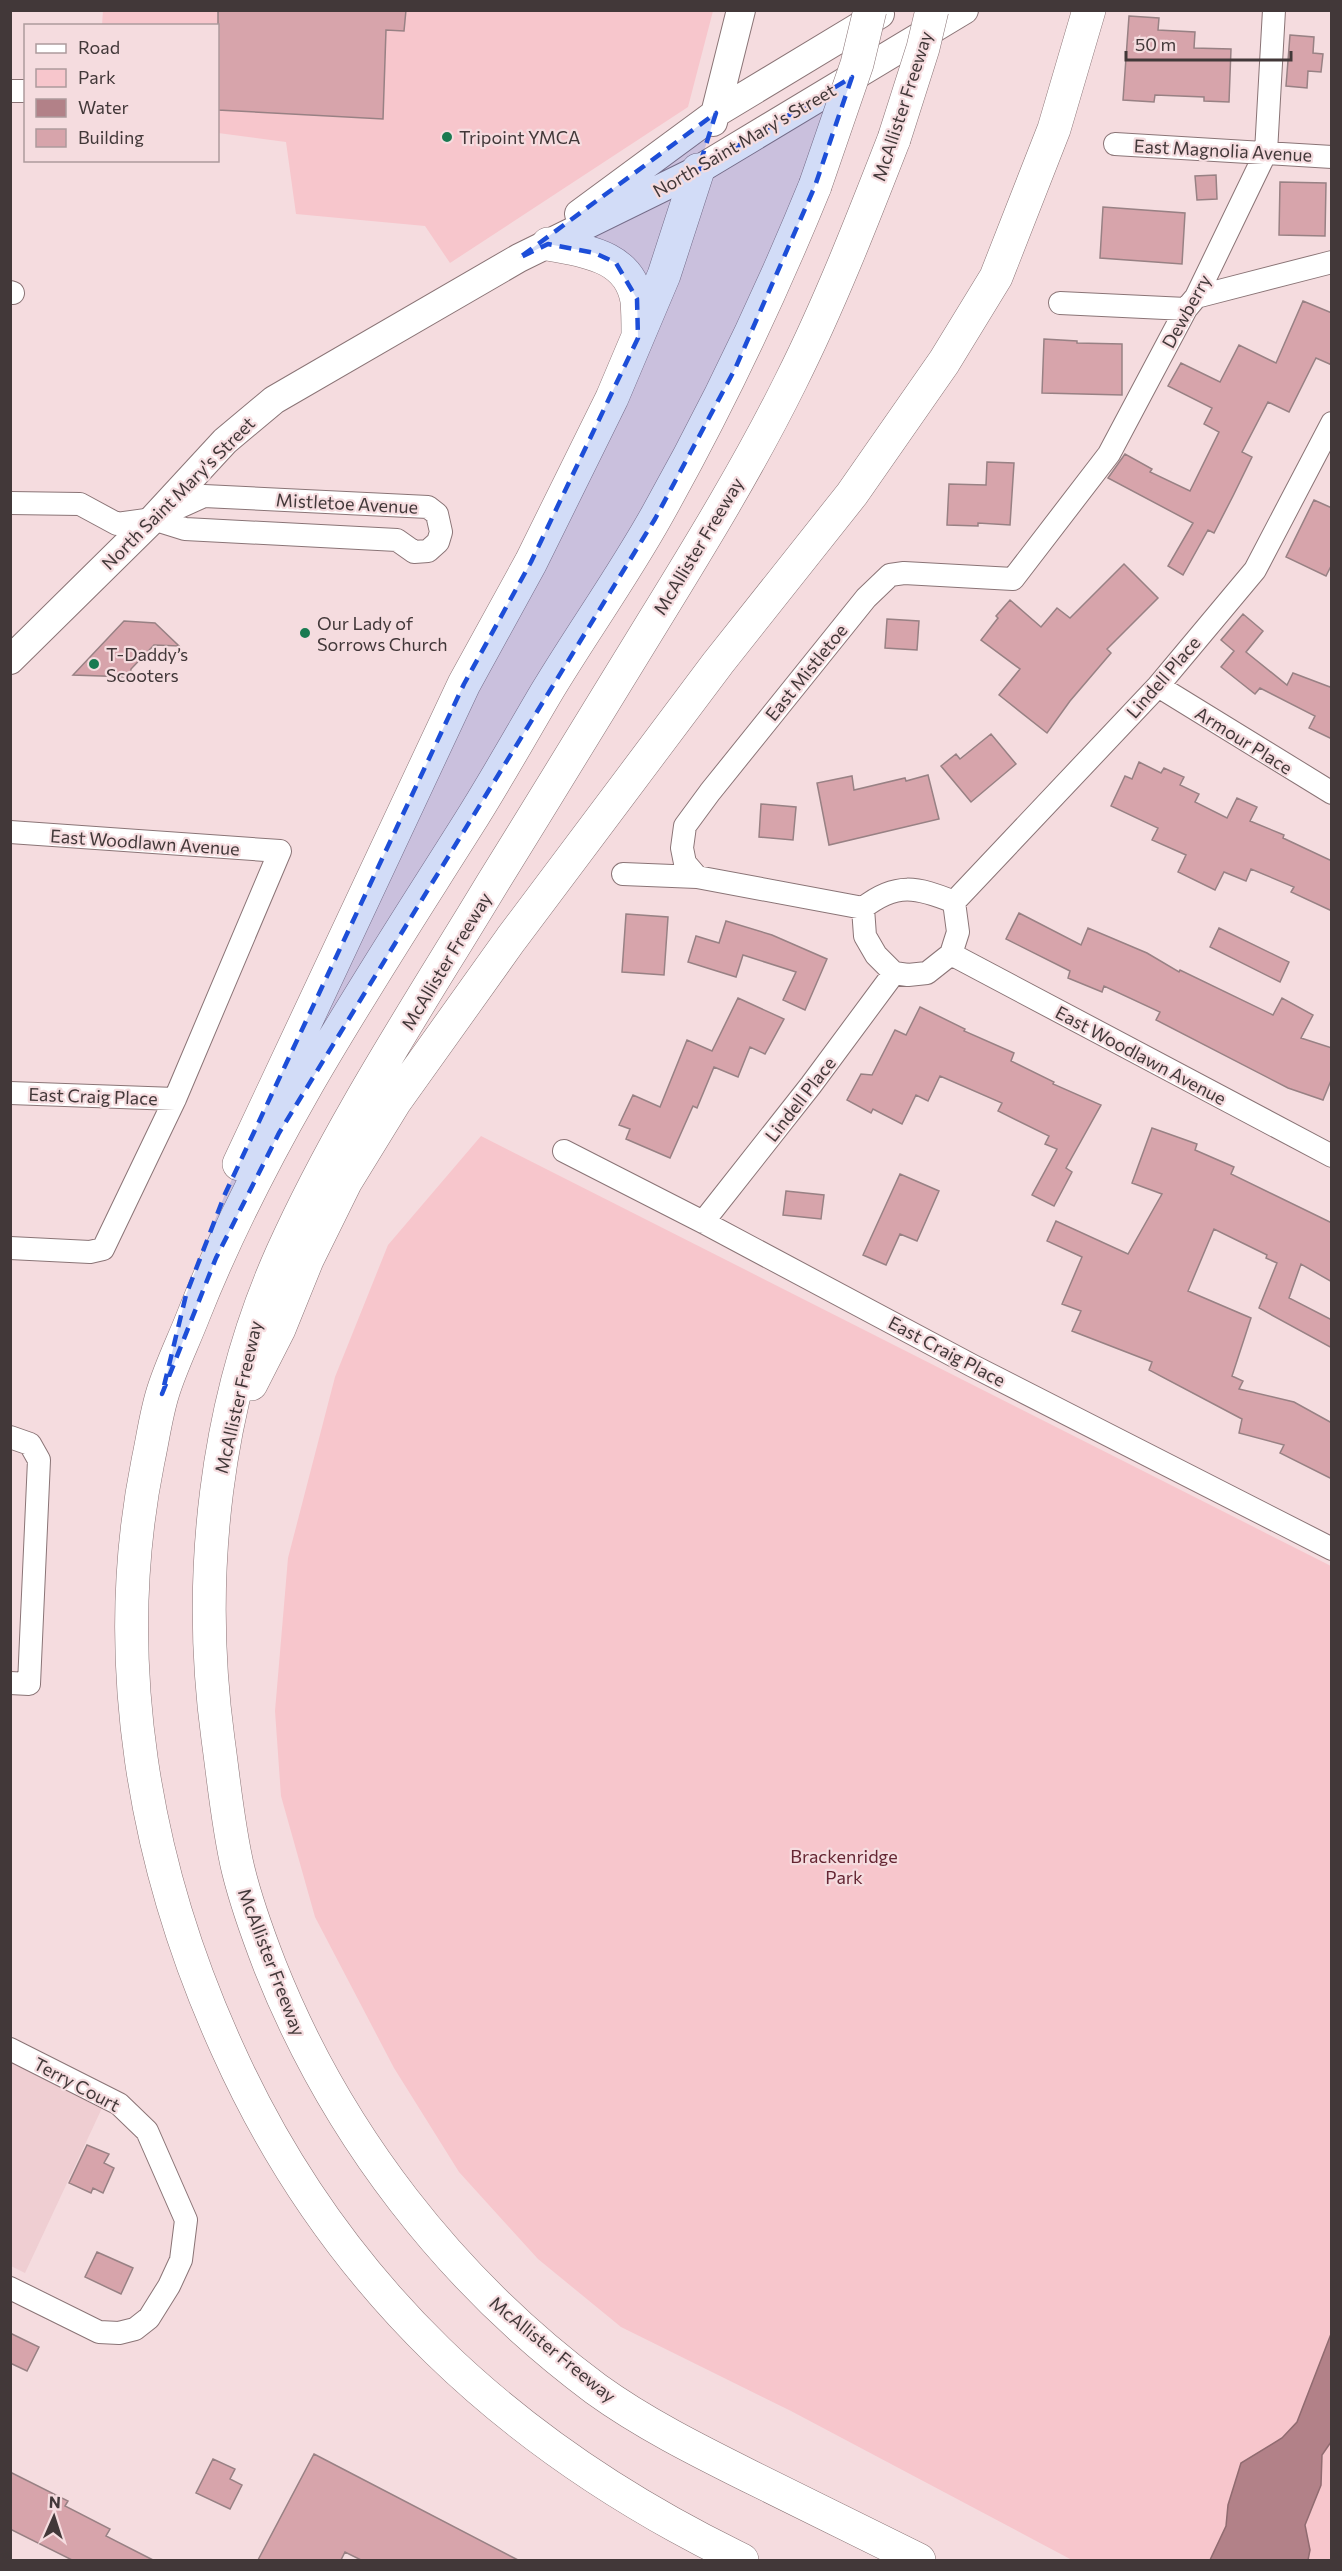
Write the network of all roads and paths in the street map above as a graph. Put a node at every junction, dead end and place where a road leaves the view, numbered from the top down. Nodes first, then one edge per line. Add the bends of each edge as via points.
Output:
1 (741, 10) edge
2 (870, 10) edge
3 (885, 10) edge
4 (932, 10) edge
5 (964, 10) edge
6 (1089, 10) edge
7 (1274, 10) edge
8 (716, 113) junction
9 (1114, 144) dead end
10 (1266, 152) junction
11 (1332, 157) edge
12 (698, 170) junction
13 (548, 244) junction
14 (519, 258) junction
15 (1332, 262) edge
16 (1060, 303) dead end
17 (1191, 303) junction
18 (638, 338) junction
19 (1332, 423) edge
20 (1323, 462) edge
21 (10, 502) edge
22 (153, 519) junction
23 (1012, 579) joint
24 (10, 660) edge
25 (1158, 686) junction
26 (1332, 793) edge
27 (10, 832) edge
28 (623, 874) dead end
29 (697, 877) junction
30 (954, 902) junction
31 (863, 908) junction
32 (951, 954) junction
33 (894, 973) junction
34 (10, 1093) edge
35 (175, 1099) junction
36 (564, 1151) dead end
37 (1332, 1156) edge
38 (703, 1222) junction
39 (10, 1248) edge
40 (162, 1394) junction
41 (228, 1428) junction
42 (20, 1440) edge
43 (1332, 1549) edge
44 (20, 1683) edge
45 (10, 2049) edge
46 (10, 2288) edge
47 (742, 2560) edge
48 (919, 2560) edge

1 - 8 main road
2 - 40 highway, bridge via 857,64 815,186 735,369 655,519 361,993 279,1133 216,1258
3 - 8 main road, North Saint Mary's Street
4 - 41 highway, McAllister Freeway, bridge via 894,139 789,386 680,577 381,1066 316,1182 252,1328
5 - 12 main road, North Saint Mary's Street
6 - 41 highway via 1054,129 996,277 962,334 852,494 717,663 394,1103 346,1181 279,1329
7 - 10 street, Dewberry
8 - 12 main road
8 - 14 main road, North Saint Mary's Street
9 - 10 street, East Magnolia Avenue
10 - 11 street, East Magnolia Avenue
10 - 17 street, Dewberry
12 - 13 main road, North Saint Mary's Street
12 - 18 highway
13 - 14 main road, North Saint Mary's Street
13 - 18 highway via 596,253 616,263 637,299
14 - 22 main road, North Saint Mary's Street via 274,400 225,441
15 - 17 street
16 - 17 street
17 - 23 street, Dewberry via 1109,454
18 - 40 highway via 531,562 464,684 225,1194 186,1295
19 - 20 street, Lindell Place
20 - 25 street, Lindell Place via 1255,570
21 - 22 street via 80,504 117,524
22 - 22 street, Mistletoe Avenue via 185,529 397,540 414,552 428,551 438,542 441,532 437,514 428,507 204,496
22 - 24 main road, North Saint Mary's Street
23 - 29 street, East Mistletoe via 904,573 890,575 874,590 685,826 685,863
25 - 26 street, Armour Place
25 - 30 street, Lindell Place
27 - 35 street, East Woodlawn Avenue via 280,851
28 - 29 street
29 - 31 street
30 - 31 street via 928,892 904,889 879,895
30 - 32 street via 958,932
31 - 33 street via 865,936 876,955
32 - 33 street via 927,974
32 - 37 street, East Woodlawn Avenue
33 - 38 street, Lindell Place
34 - 35 street, East Craig Place
35 - 39 street via 103,1249 90,1252
36 - 38 street, East Craig Place
38 - 43 street, East Craig Place via 973,1366
40 - 47 highway via 139,1506 130,1618 138,1728 159,1861 200,1989 247,2093 318,2211 359,2268 408,2323 464,2376 588,2474 637,2505
41 - 48 highway, McAllister Freeway via 212,1536 209,1617 212,1693 236,1858 257,1933 281,1993 308,2053 340,2108 420,2224 470,2280 599,2391 683,2443
42 - 44 street via 39,1460
45 - 46 street, Terry Court via 119,2104 134,2116 147,2131 186,2220 181,2260 170,2286 149,2318 135,2329 99,2332

